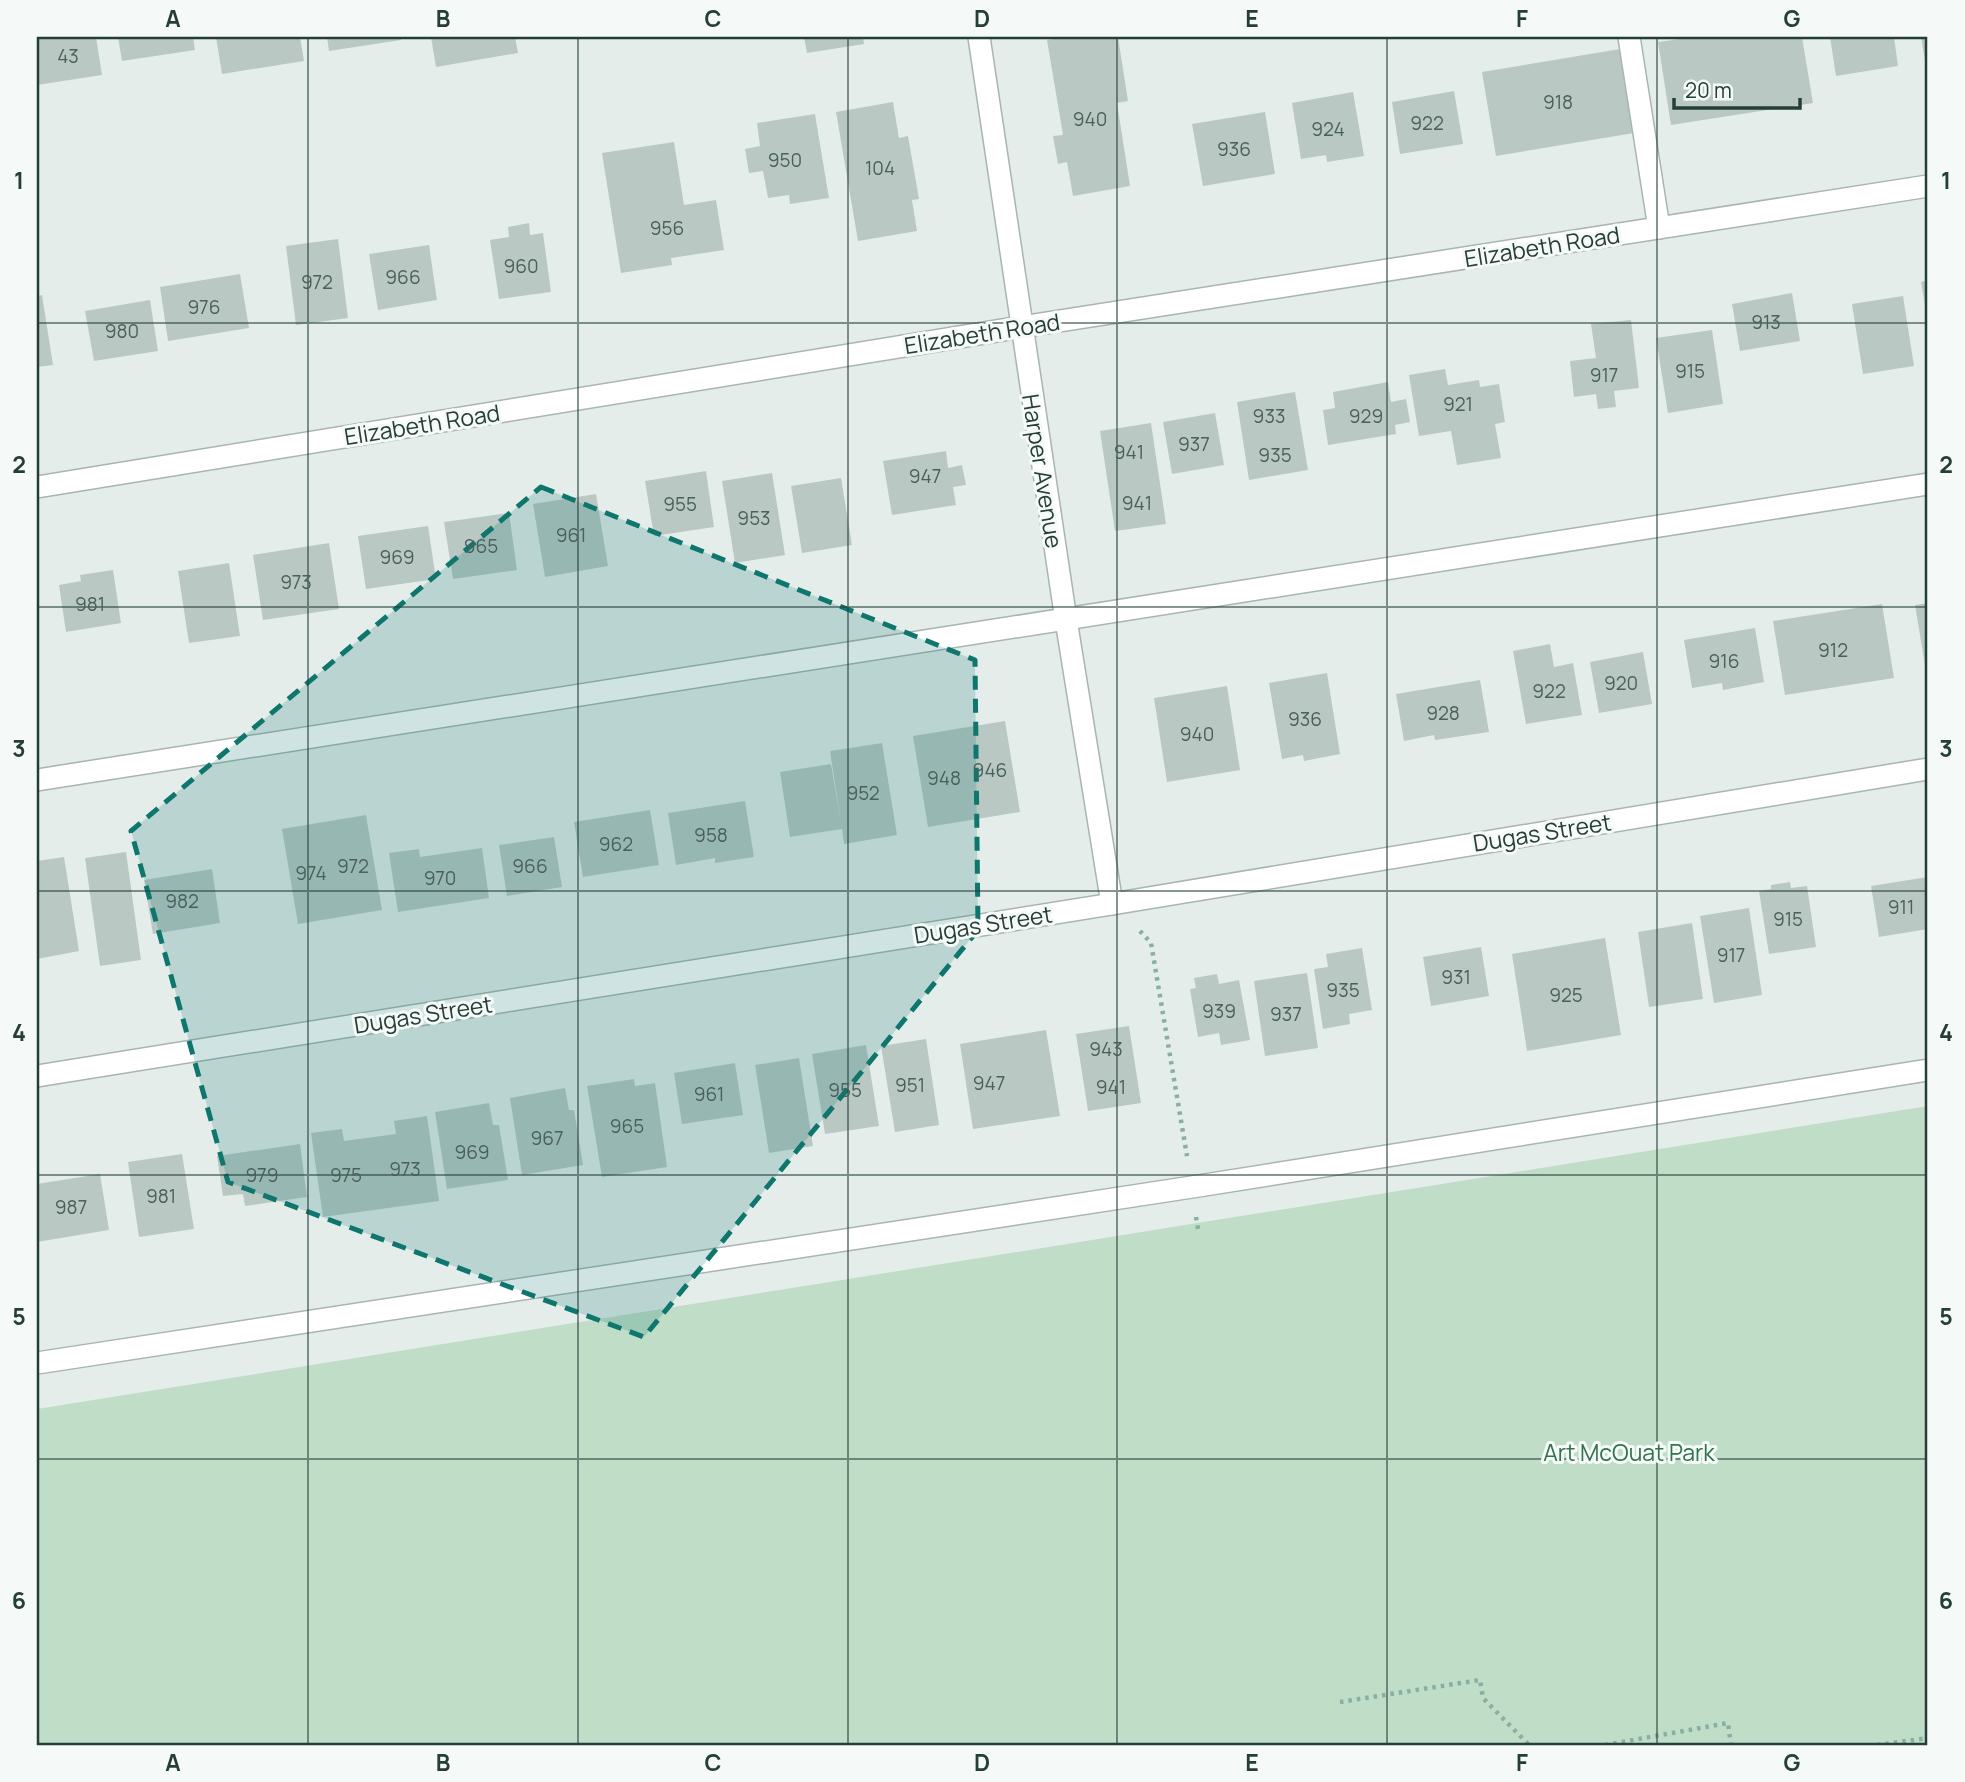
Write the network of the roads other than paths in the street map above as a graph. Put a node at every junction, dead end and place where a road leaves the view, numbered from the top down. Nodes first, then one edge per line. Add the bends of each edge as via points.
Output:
1 (979, 37) edge
2 (1629, 37) edge
3 (1928, 186) edge
4 (1659, 228) junction
5 (1021, 327) junction
6 (1928, 484) edge
7 (37, 487) edge
8 (1066, 620) junction
9 (1928, 769) edge
10 (37, 780) edge
11 (1112, 904) junction
12 (1928, 1070) edge
13 (37, 1076) edge
14 (37, 1363) edge

1 - 5 street, Harper Avenue
2 - 4 street
3 - 4 street, Elizabeth Road
4 - 5 street, Elizabeth Road
5 - 7 street, Elizabeth Road
5 - 8 street, Harper Avenue
6 - 8 street
8 - 10 street
8 - 11 street, Harper Avenue
9 - 11 street, Dugas Street
11 - 13 street, Dugas Street
12 - 14 street

